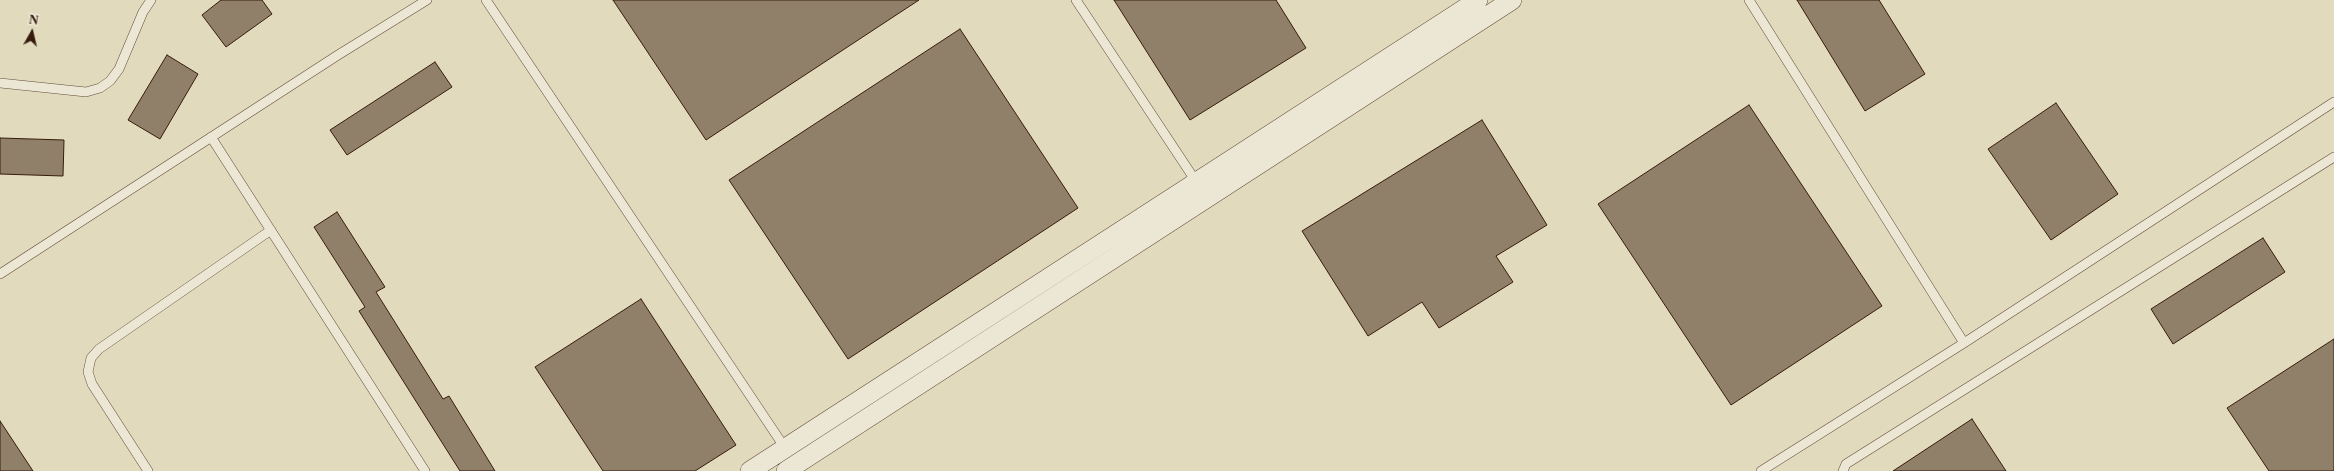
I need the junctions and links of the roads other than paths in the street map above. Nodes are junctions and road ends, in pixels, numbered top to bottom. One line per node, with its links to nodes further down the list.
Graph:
1 (151, 0): 8 (lane)
2 (427, 0): 10 (lane)
3 (486, 0): 16 (lane)
4 (1076, 0): 12 (lane)
5 (1478, 0): 12 (street)
6 (1512, 0): 20 (street)
7 (1750, 0): 15 (lane)
8 (0, 83)
9 (2334, 102): 15 (lane)
10 (211, 137): 13 (lane); 14 (lane)
11 (2334, 157): 22 (lane)
12 (1197, 183): 16 (street)
13 (271, 230): 17 (lane); 18 (lane)
14 (0, 274)
15 (1964, 343): 21 (lane)
16 (785, 448): 19 (street)
17 (148, 471)
18 (425, 471)
19 (750, 471)
20 (786, 471)
21 (1761, 471)
22 (1843, 471)

